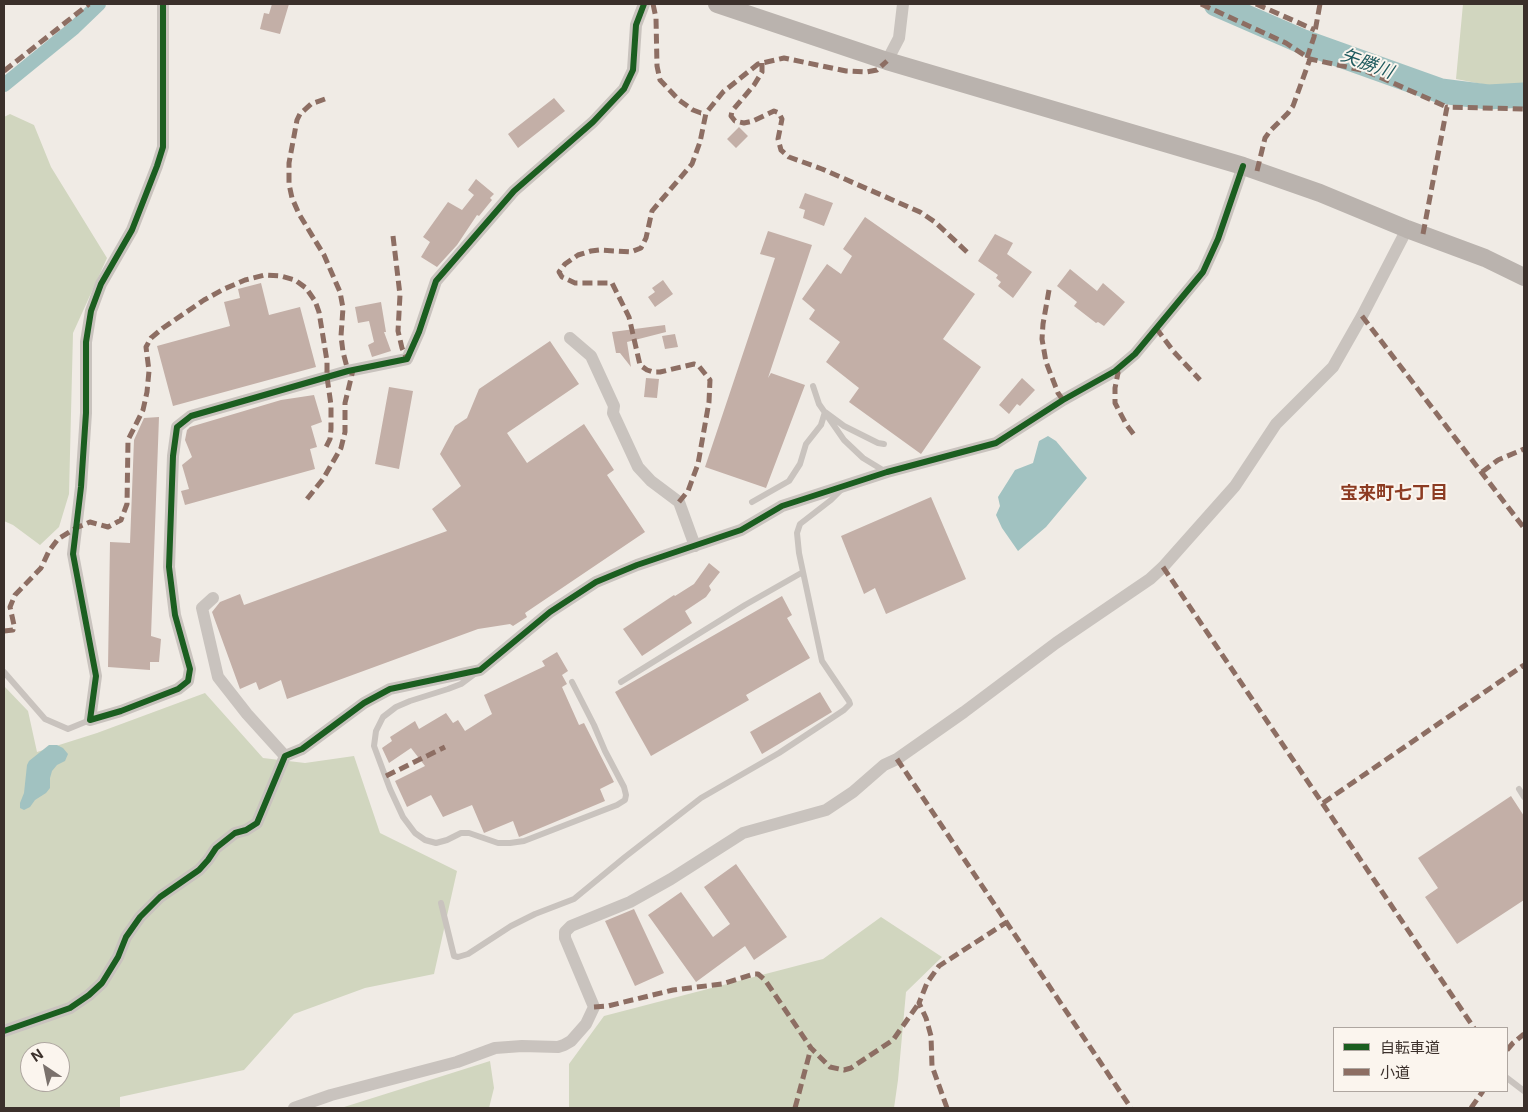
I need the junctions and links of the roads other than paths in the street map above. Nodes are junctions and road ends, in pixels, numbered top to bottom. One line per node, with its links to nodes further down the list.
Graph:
1 (163, 4): 23 (street)
2 (644, 4): 23 (street)
3 (717, 4): 5 (street)
4 (903, 4): 5 (street)
5 (887, 61): 6 (street)
6 (1244, 166): 7 (street); 13 (street)
7 (1407, 229): 8 (street); 31 (street)
8 (1524, 276)
9 (570, 338): 16 (street)
10 (813, 386): 11 (lane)
11 (825, 412): 12 (lane); 13 (lane); 15 (lane)
12 (884, 444)
13 (887, 472): 14 (street)
14 (846, 484): 16 (street); 17 (lane)
15 (752, 502)
16 (694, 546): 19 (street)
17 (803, 572): 22 (lane); 27 (lane)
18 (212, 598): 24 (street)
19 (480, 670): 21 (lane); 24 (street)
20 (4, 672): 23 (lane)
21 (572, 682)
22 (621, 682)
23 (90, 720)
24 (285, 756): 28 (street)
25 (1519, 789): 26 (lane)
26 (1524, 797)
27 (440, 903)
28 (4, 1031)
29 (1508, 1079): 30 (lane)
30 (1524, 1091)
31 (294, 1108)

